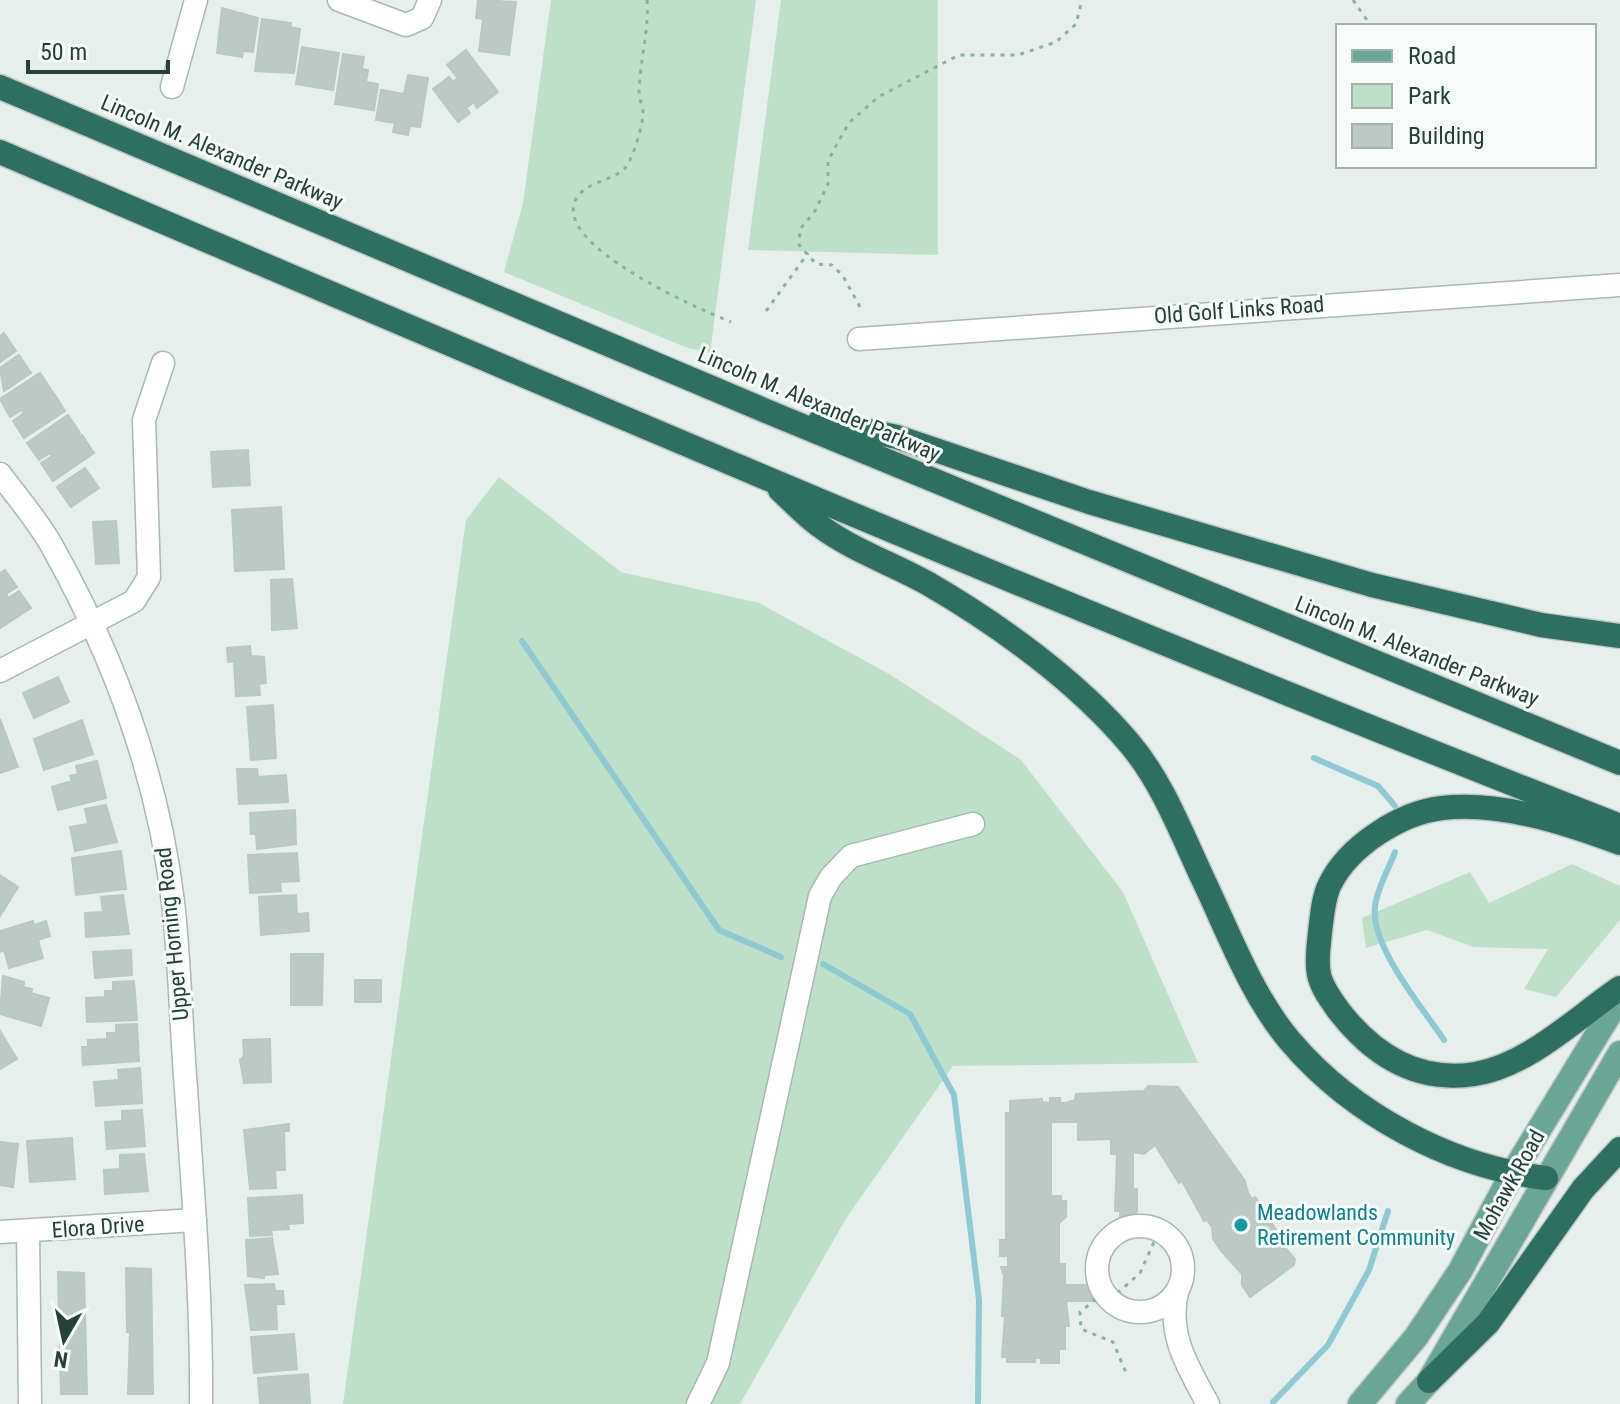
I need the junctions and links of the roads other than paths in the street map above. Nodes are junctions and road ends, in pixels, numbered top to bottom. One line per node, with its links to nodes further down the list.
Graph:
1 (196, 0): 5 (street)
2 (339, 0): 3 (street)
3 (430, 0)
4 (0, 87): 10 (highway, Lincoln M. Alexander Parkway)
5 (172, 87)
6 (0, 152): 12 (highway)
7 (1620, 285): 8 (street, Old Golf Links Road)
8 (859, 339)
9 (163, 363): 13 (street)
10 (766, 411): 14 (highway); 16 (highway, Lincoln M. Alexander Parkway)
11 (0, 474): 13 (street, Upper Horning Road)
12 (769, 480): 18 (highway); 24 (highway)
13 (92, 625): 15 (street); 26 (street, Upper Horning Road)
14 (1620, 636)
15 (0, 671)
16 (1620, 763)
17 (973, 824): 35 (street)
18 (1620, 826)
19 (1620, 843): 20 (highway)
20 (1620, 988)
21 (1620, 997): 24 (main road, Mohawk Road)
22 (1620, 1053): 25 (main road, Mohawk Road)
23 (1620, 1149): 32 (highway)
24 (1512, 1174): 25 (highway); 37 (main road, Mohawk Road)
25 (1546, 1178): 32 (main road, Mohawk Road)
26 (195, 1220): 27 (street, Elora Drive); 34 (street, Upper Horning Road)
27 (28, 1231): 28 (street, Elora Drive); 33 (street)
28 (0, 1232)
29 (1177, 1292): 30 (street); 30 (street); 31 (street)
30 (1138, 1313): 31 (street)
31 (1176, 1337): 36 (street)
32 (1429, 1381): 38 (main road, Mohawk Road)
33 (30, 1404)
34 (201, 1404)
35 (698, 1404)
36 (1208, 1404)
37 (1360, 1404)
38 (1408, 1404)

